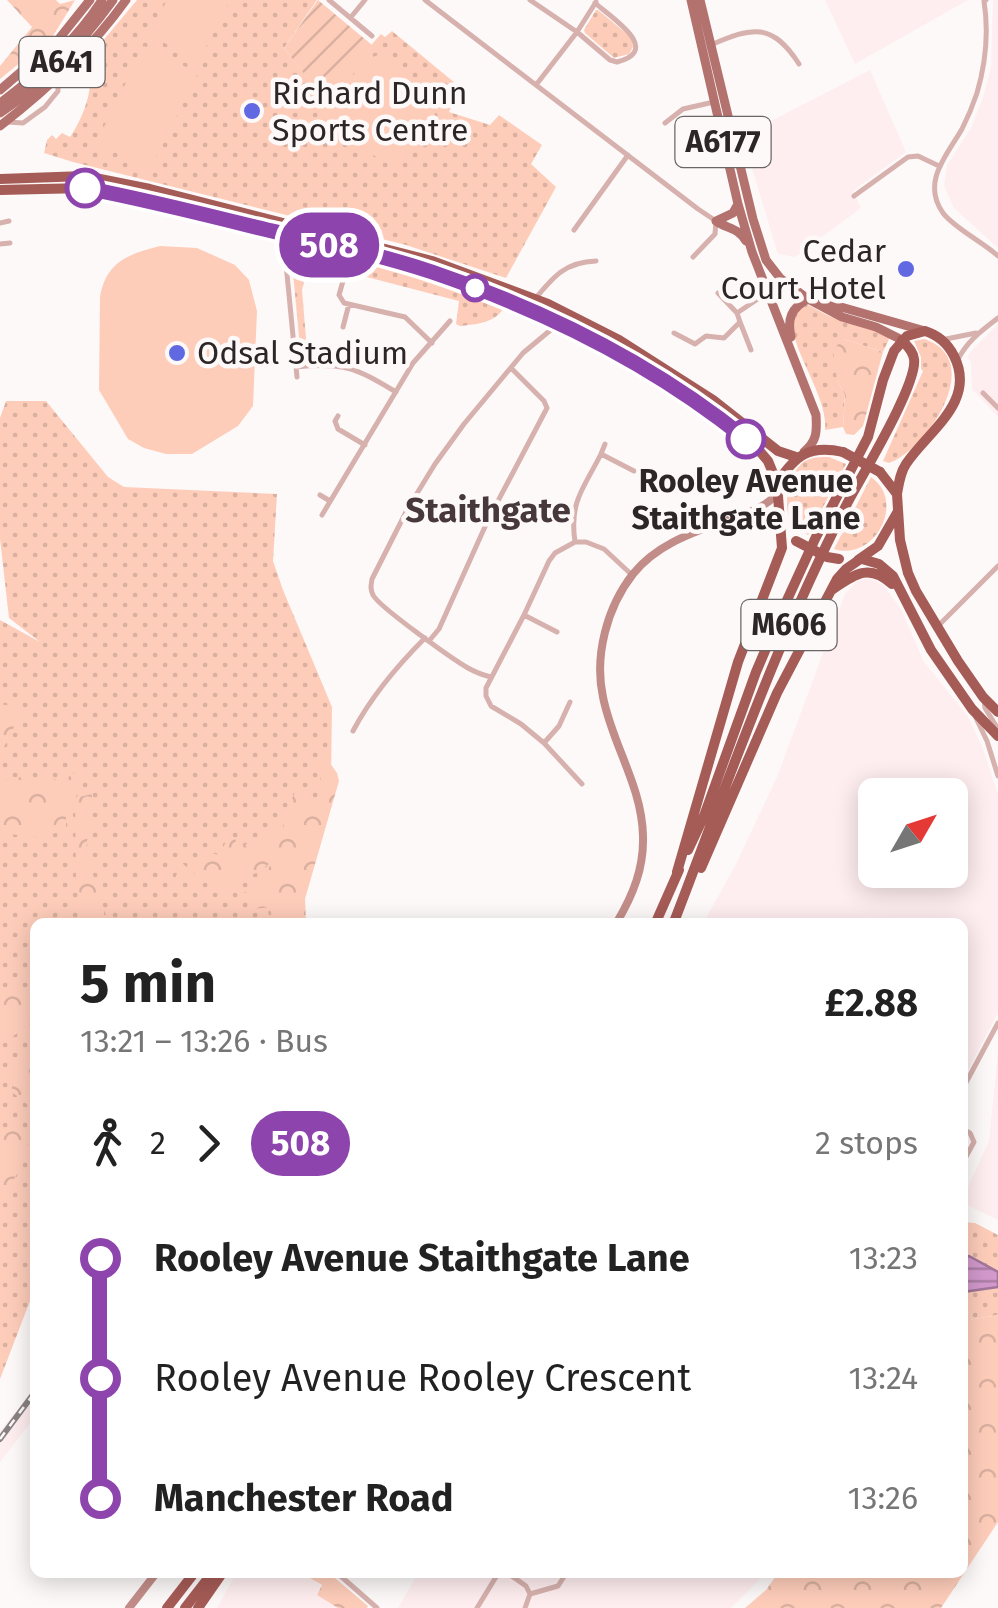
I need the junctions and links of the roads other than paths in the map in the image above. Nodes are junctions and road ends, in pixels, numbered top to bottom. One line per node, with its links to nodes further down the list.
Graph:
1 (90, 0): 19 (main road)
2 (102, 0): 21 (main road, A641)
3 (114, 0): 22 (main road, A641)
4 (126, 0): 22 (main road)
5 (329, 0): 13 (street)
6 (365, 0): 13 (street)
7 (424, 0): 18 (street)
8 (530, 0): 14 (street)
9 (691, 0): 20 (main road, A6177)
10 (700, 0): 16 (main road, A6177)
11 (986, 0): 25 (street)
12 (596, 2): 14 (street); 14 (street)
13 (350, 18): 15 (street)
14 (577, 32): 18 (street)
15 (372, 36)
16 (711, 45): 17 (street); 37 (main road, A6177)
17 (799, 64)
18 (536, 85): 24 (street)
19 (0, 90)
20 (714, 102): 23 (street); 29 (main road, A6177)
21 (0, 103)
22 (2, 120)
23 (665, 123)
24 (628, 155): 30 (street); 33 (street)
25 (938, 166): 28 (street); 38 (street)
26 (0, 179): 45 (highway)
27 (0, 190): 34 (highway)
28 (854, 196)
29 (738, 204): 30 (main road); 37 (main road, A6177)
30 (716, 221): 37 (main road); 39 (street)
31 (8, 222): 32 (street)
32 (0, 223)
33 (574, 230)
34 (295, 236): 51 (highway); 63 (street)
35 (10, 243): 36 (street)
36 (0, 244)
37 (757, 251): 42 (main road, A6177); 44 (main road, A6177)
38 (998, 256)
39 (693, 258)
40 (596, 260): 45 (street)
41 (345, 274): 46 (street)
42 (766, 287): 48 (street); 61 (main road, A6177)
43 (718, 293): 48 (street)
44 (808, 298): 47 (main road, A6177); 61 (main road)
45 (535, 299): 73 (highway)
46 (349, 304): 53 (street); 59 (street)
47 (820, 305): 54 (main road, A6177); 58 (main road, A6177)
48 (737, 313): 52 (street)
49 (998, 318): 56 (street)
50 (450, 321): 59 (street)
51 (559, 322): 64 (street); 75 (highway)
52 (740, 322): 55 (street); 60 (street)
53 (343, 327)
54 (925, 331): 57 (highway, A6177); 58 (highway)
55 (674, 333)
56 (976, 333): 57 (street); 62 (street)
57 (941, 339): 62 (highway, A6177)
58 (902, 340): 103 (highway, M606); 106 (highway, M606)
59 (432, 342): 66 (street)
60 (751, 350)
61 (794, 356): 73 (main road, A6177)
62 (957, 361): 76 (highway)
63 (296, 366): 65 (street); 66 (street)
64 (511, 368): 92 (street); 92 (street)
65 (296, 376)
66 (396, 392): 71 (street)
67 (983, 393): 68 (street)
68 (998, 408)
69 (338, 416): 71 (street)
70 (605, 444): 72 (street)
71 (365, 445): 78 (street)
72 (600, 454): 74 (street); 83 (street)
73 (799, 455): 75 (highway, A6177); 76 (highway, bridge)
74 (634, 471)
75 (777, 488): 79 (street); 82 (highway)
76 (897, 494): 80 (highway)
77 (320, 495): 78 (street)
78 (330, 502): 81 (street)
79 (756, 511): 82 (street); 86 (street)
80 (897, 512): 84 (highway); 90 (highway)
81 (322, 515)
82 (781, 522): 84 (highway, bridge); 103 (highway, M606)
83 (574, 542): 86 (street); 89 (street)
84 (860, 559): 87 (highway, M606); 88 (highway)
85 (998, 566): 90 (street)
86 (632, 575): 104 (street)
87 (832, 590): 88 (highway, M606); 107 (highway, M606)
88 (910, 608): 96 (highway)
89 (524, 615): 91 (street); 93 (street)
90 (937, 627): 94 (highway)
91 (557, 632)
92 (427, 639): 93 (street); 98 (street)
93 (490, 677): 100 (street)
94 (984, 697): 97 (highway); 99 (street)
95 (570, 702): 100 (street)
96 (972, 709): 99 (highway); 101 (street)
97 (998, 712)
98 (353, 731)
99 (998, 732)
100 (544, 743): 102 (street)
101 (998, 776)
102 (582, 784)
103 (677, 872): 105 (highway, M606)
104 (620, 918)
105 (658, 918)
106 (676, 918)
107 (676, 918)
108 (998, 1023): 109 (street)
109 (968, 1079)
110 (152, 1578): 120 (street)
111 (191, 1578): 121 (highway)
112 (208, 1578): 122 (highway)
113 (219, 1578): 123 (highway)
114 (343, 1578): 124 (street)
115 (495, 1578): 119 (street)
116 (515, 1578): 118 (street)
117 (563, 1578): 118 (street)
118 (530, 1594): 126 (street)
119 (479, 1605): 125 (street)
120 (129, 1608)
121 (167, 1608)
122 (185, 1608)
123 (198, 1608)
124 (377, 1608)
125 (491, 1608)
126 (525, 1608)

